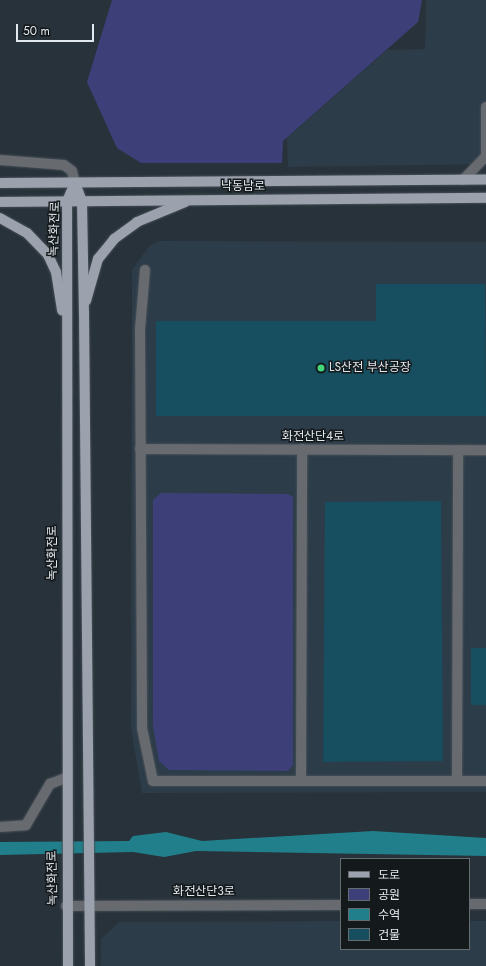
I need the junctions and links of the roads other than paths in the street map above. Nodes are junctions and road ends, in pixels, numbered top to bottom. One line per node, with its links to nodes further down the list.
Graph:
1 (486, 107): 2 (street)
2 (486, 156): 4 (street)
3 (0, 160): 6 (street)
4 (463, 180): 5 (main road, 낙동남로); 6 (main road, 낙동남로)
5 (486, 180)
6 (75, 183): 7 (main road, 낙동남로); 10 (main road, 녹산화전로); 11 (main road, 녹산화전로)
7 (0, 184)
8 (486, 198): 9 (main road, 낙동남로)
9 (190, 200): 11 (main road, 낙동남로); 15 (main road)
10 (67, 201): 11 (main road, 낙동남로); 12 (main road, 낙동남로); 16 (main road, 녹산화전로)
11 (82, 201): 15 (main road, 녹산화전로)
12 (0, 202)
13 (0, 218): 16 (main road)
14 (145, 270): 17 (street)
15 (84, 312): 30 (main road, 녹산화전로)
16 (67, 343): 21 (main road, 녹산화전로)
17 (140, 449): 18 (street, 화전산단4로); 22 (street)
18 (302, 450): 19 (street, 화전산단4로); 22 (street)
19 (458, 450): 20 (street, 화전산단4로); 23 (street)
20 (486, 450)
21 (66, 778): 25 (street); 29 (main road, 녹산화전로)
22 (301, 781): 23 (street)
23 (457, 781): 24 (street)
24 (486, 781)
25 (0, 827)
26 (470, 904): 27 (street)
27 (486, 904)
28 (340, 905): 30 (street, 화전산단3로)
29 (66, 906): 30 (street, 화전산단3로); 31 (main road, 녹산화전로)
30 (90, 906): 32 (main road, 녹산화전로)
31 (68, 966)
32 (90, 966)

